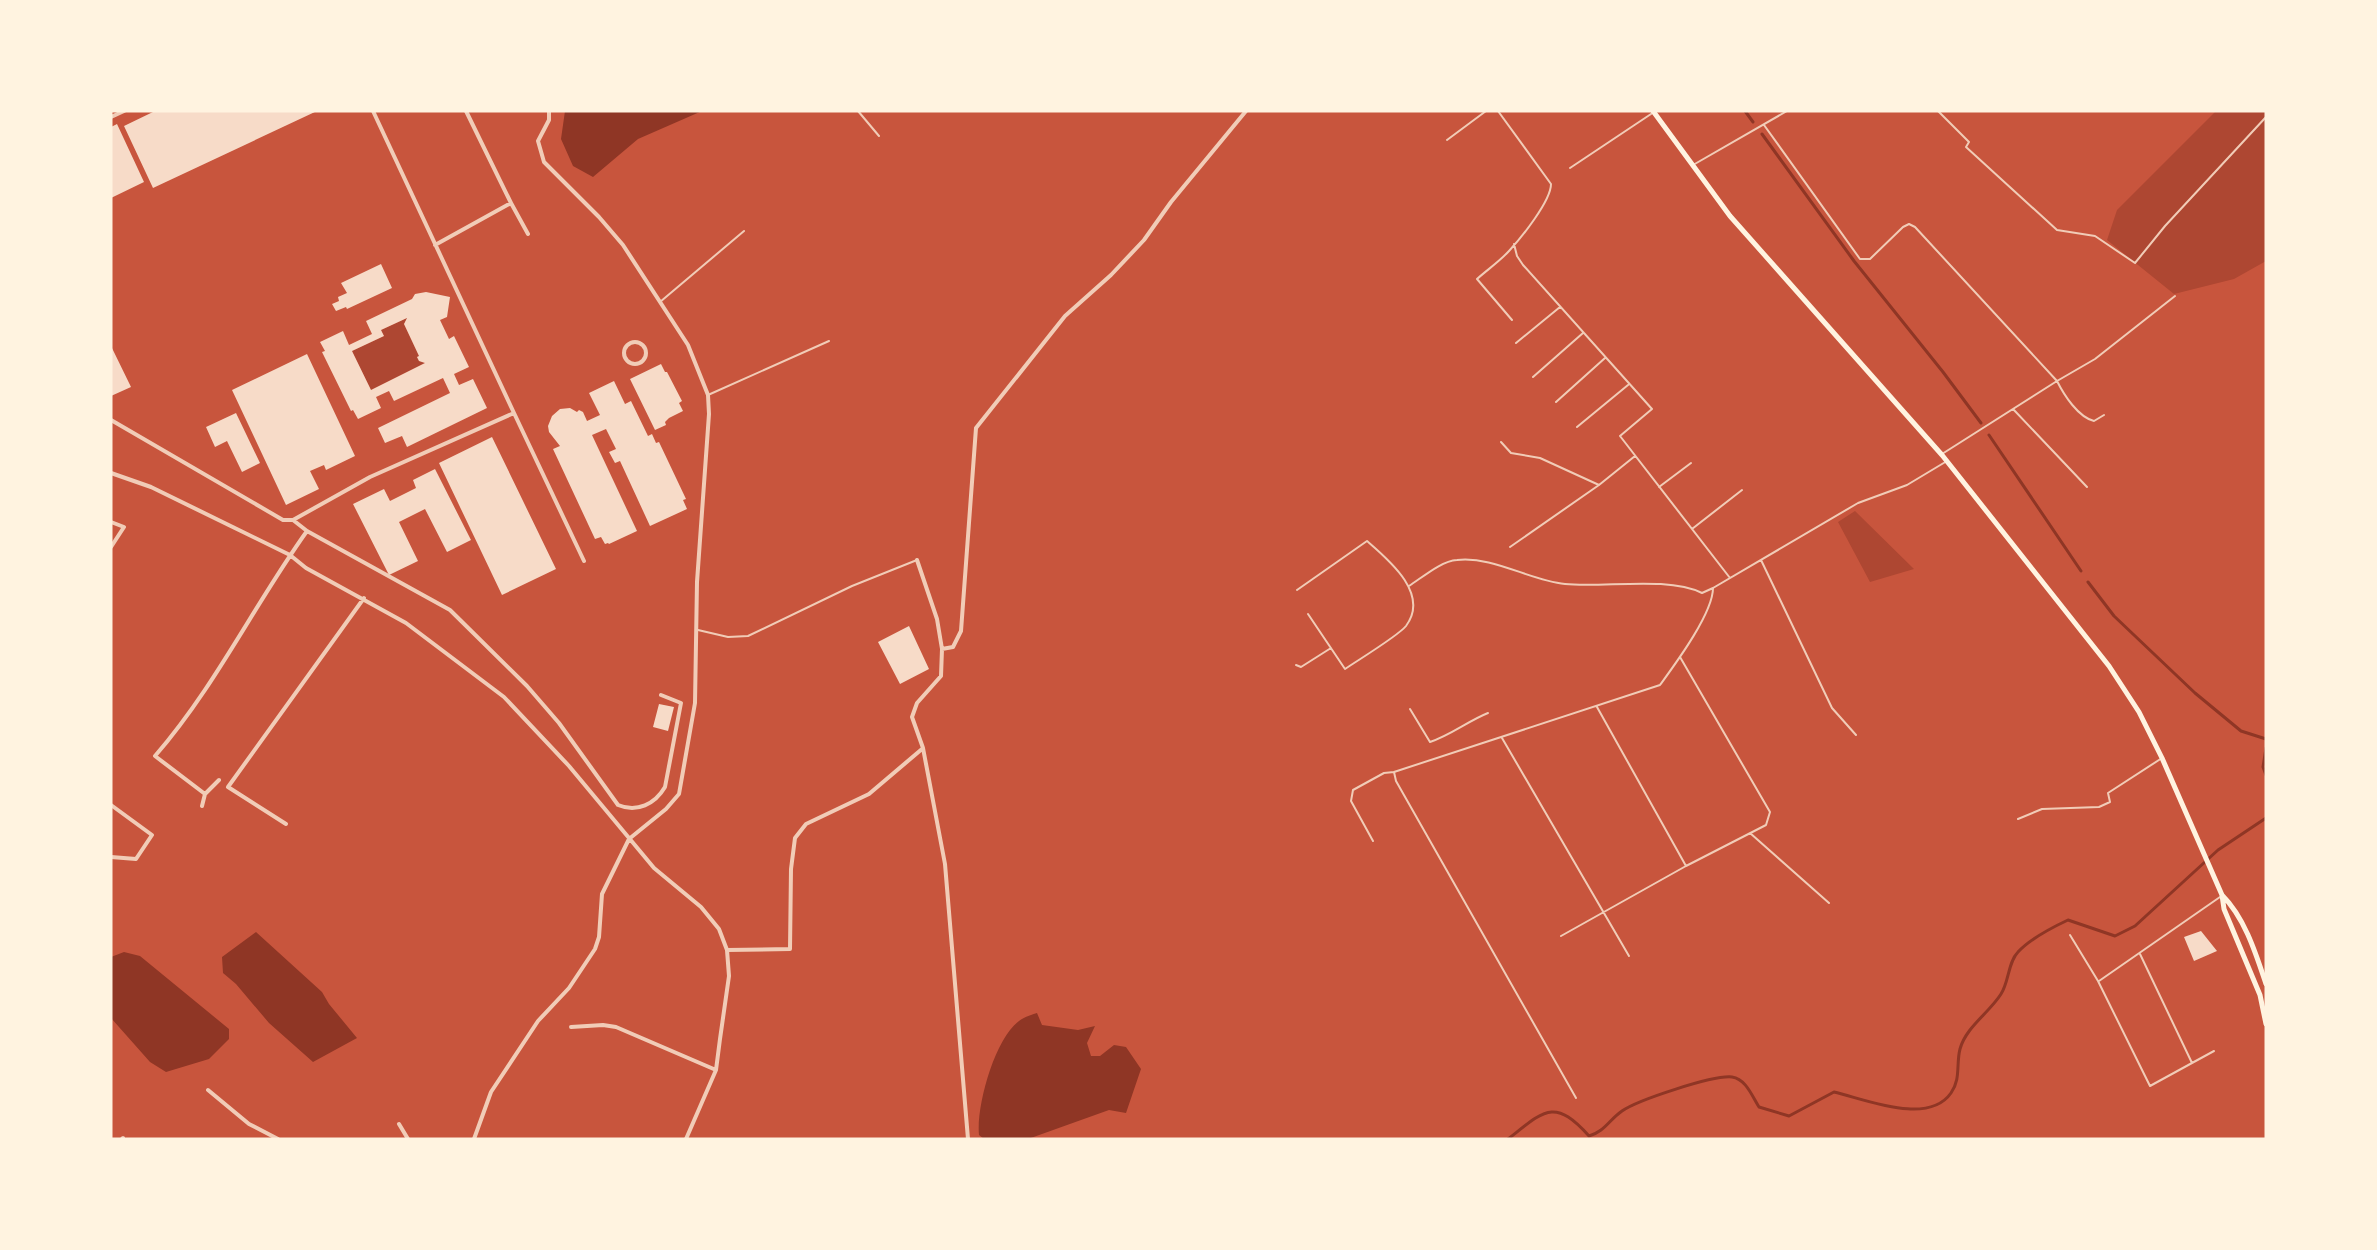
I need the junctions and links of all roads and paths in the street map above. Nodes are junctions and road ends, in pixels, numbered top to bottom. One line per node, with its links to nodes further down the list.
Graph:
1 (124, 111): 12 (street)
2 (373, 111): 23 (street)
3 (466, 111): 19 (street)
4 (549, 111): 25 (street)
5 (858, 111): 15 (lane)
6 (1246, 111): 71 (street)
7 (1486, 111): 16 (lane)
8 (1498, 111): 22 (lane)
9 (1654, 111): 17 (main road); 18 (lane)
10 (1787, 111): 14 (lane)
11 (1938, 111): 13 (lane)
12 (111, 117)
13 (2266, 117)
14 (1764, 125): 17 (lane); 34 (lane)
15 (879, 136)
16 (1447, 140)
17 (1693, 165): 44 (main road)
18 (1570, 168)
19 (511, 203): 21 (street); 23 (street)
20 (744, 231): 25 (lane)
21 (528, 234)
22 (1514, 244): 26 (lane); 27 (lane)
23 (435, 245): 39 (street)
24 (2175, 296): 34 (lane)
25 (660, 302): 36 (street)
26 (1560, 306): 28 (lane); 31 (lane)
27 (1512, 320)
28 (1584, 333): 32 (lane); 33 (lane)
29 (829, 341): 36 (lane)
30 (639, 342): 30 (street)
31 (1516, 343)
32 (1605, 358): 35 (lane); 37 (lane)
33 (1533, 377)
34 (2057, 381): 38 (lane); 40 (lane)
35 (1629, 384): 42 (lane); 45 (lane)
36 (708, 394): 69 (street)
37 (1556, 402)
38 (2013, 409): 44 (lane); 51 (lane)
39 (514, 413): 53 (street); 62 (street)
40 (2104, 415)
41 (111, 420): 53 (street)
42 (1577, 428)
43 (1501, 442): 49 (lane)
44 (1942, 454): 46 (main road)
45 (1635, 456): 49 (lane); 50 (lane)
46 (1947, 461): 61 (lane); 81 (main road)
47 (1690, 463): 50 (lane)
48 (111, 473): 59 (street)
49 (1599, 485): 58 (lane)
50 (1659, 487): 55 (lane)
51 (2087, 487)
52 (1742, 490): 55 (lane)
53 (293, 520): 56 (street)
54 (111, 522): 57 (street)
55 (1692, 529): 63 (lane)
56 (307, 531): 59 (street); 74 (street)
57 (111, 547)
58 (1510, 547)
59 (290, 555): 67 (street); 84 (street)
60 (917, 560): 69 (lane); 71 (street)
61 (1761, 560): 63 (lane); 78 (lane)
62 (584, 561)
63 (1730, 578): 65 (lane)
64 (1409, 586): 65 (lane); 66 (lane); 70 (lane)
65 (1713, 588): 72 (lane)
66 (1298, 590)
67 (364, 598): 88 (street); 90 (street)
68 (1308, 614): 70 (lane)
69 (695, 630): 90 (street)
70 (1331, 648): 73 (lane)
71 (942, 649): 80 (street)
72 (1680, 657): 75 (lane); 89 (lane)
73 (1296, 665)
74 (661, 695)
75 (1597, 707): 79 (lane); 93 (lane)
76 (1410, 709): 77 (lane)
77 (1488, 713)
78 (1856, 735)
79 (1502, 738): 82 (lane); 96 (lane)
80 (923, 748): 99 (street); 118 (street)
81 (2162, 758): 87 (lane); 94 (main road)
82 (1394, 772): 91 (lane); 112 (lane)
83 (219, 780): 84 (street)
84 (205, 794): 86 (street)
85 (111, 805): 92 (street)
86 (202, 806)
87 (2018, 819)
88 (286, 824)
89 (1750, 833): 93 (lane); 95 (lane)
90 (629, 839): 99 (street); 116 (street)
91 (1373, 842)
92 (111, 857)
93 (1686, 866): 96 (lane)
94 (2222, 895): 100 (lane); 103 (main road); 105 (main road)
95 (1830, 903)
96 (1603, 912): 98 (lane); 101 (lane)
97 (2070, 935): 102 (lane)
98 (1561, 936)
99 (727, 950): 110 (street)
100 (2140, 954): 102 (lane); 109 (lane)
101 (1629, 956)
102 (2098, 981): 109 (lane)
103 (2266, 984)
104 (2266, 990): 105 (lane)
105 (2260, 994): 106 (main road)
106 (2266, 1024)
107 (571, 1027): 110 (street)
108 (2214, 1051): 109 (lane)
109 (2192, 1063)
110 (716, 1070): 117 (street)
111 (208, 1090): 114 (street)
112 (1576, 1098)
113 (399, 1124): 115 (street)
114 (278, 1139)
115 (408, 1139)
116 (474, 1139)
117 (686, 1139)
118 (968, 1139)

